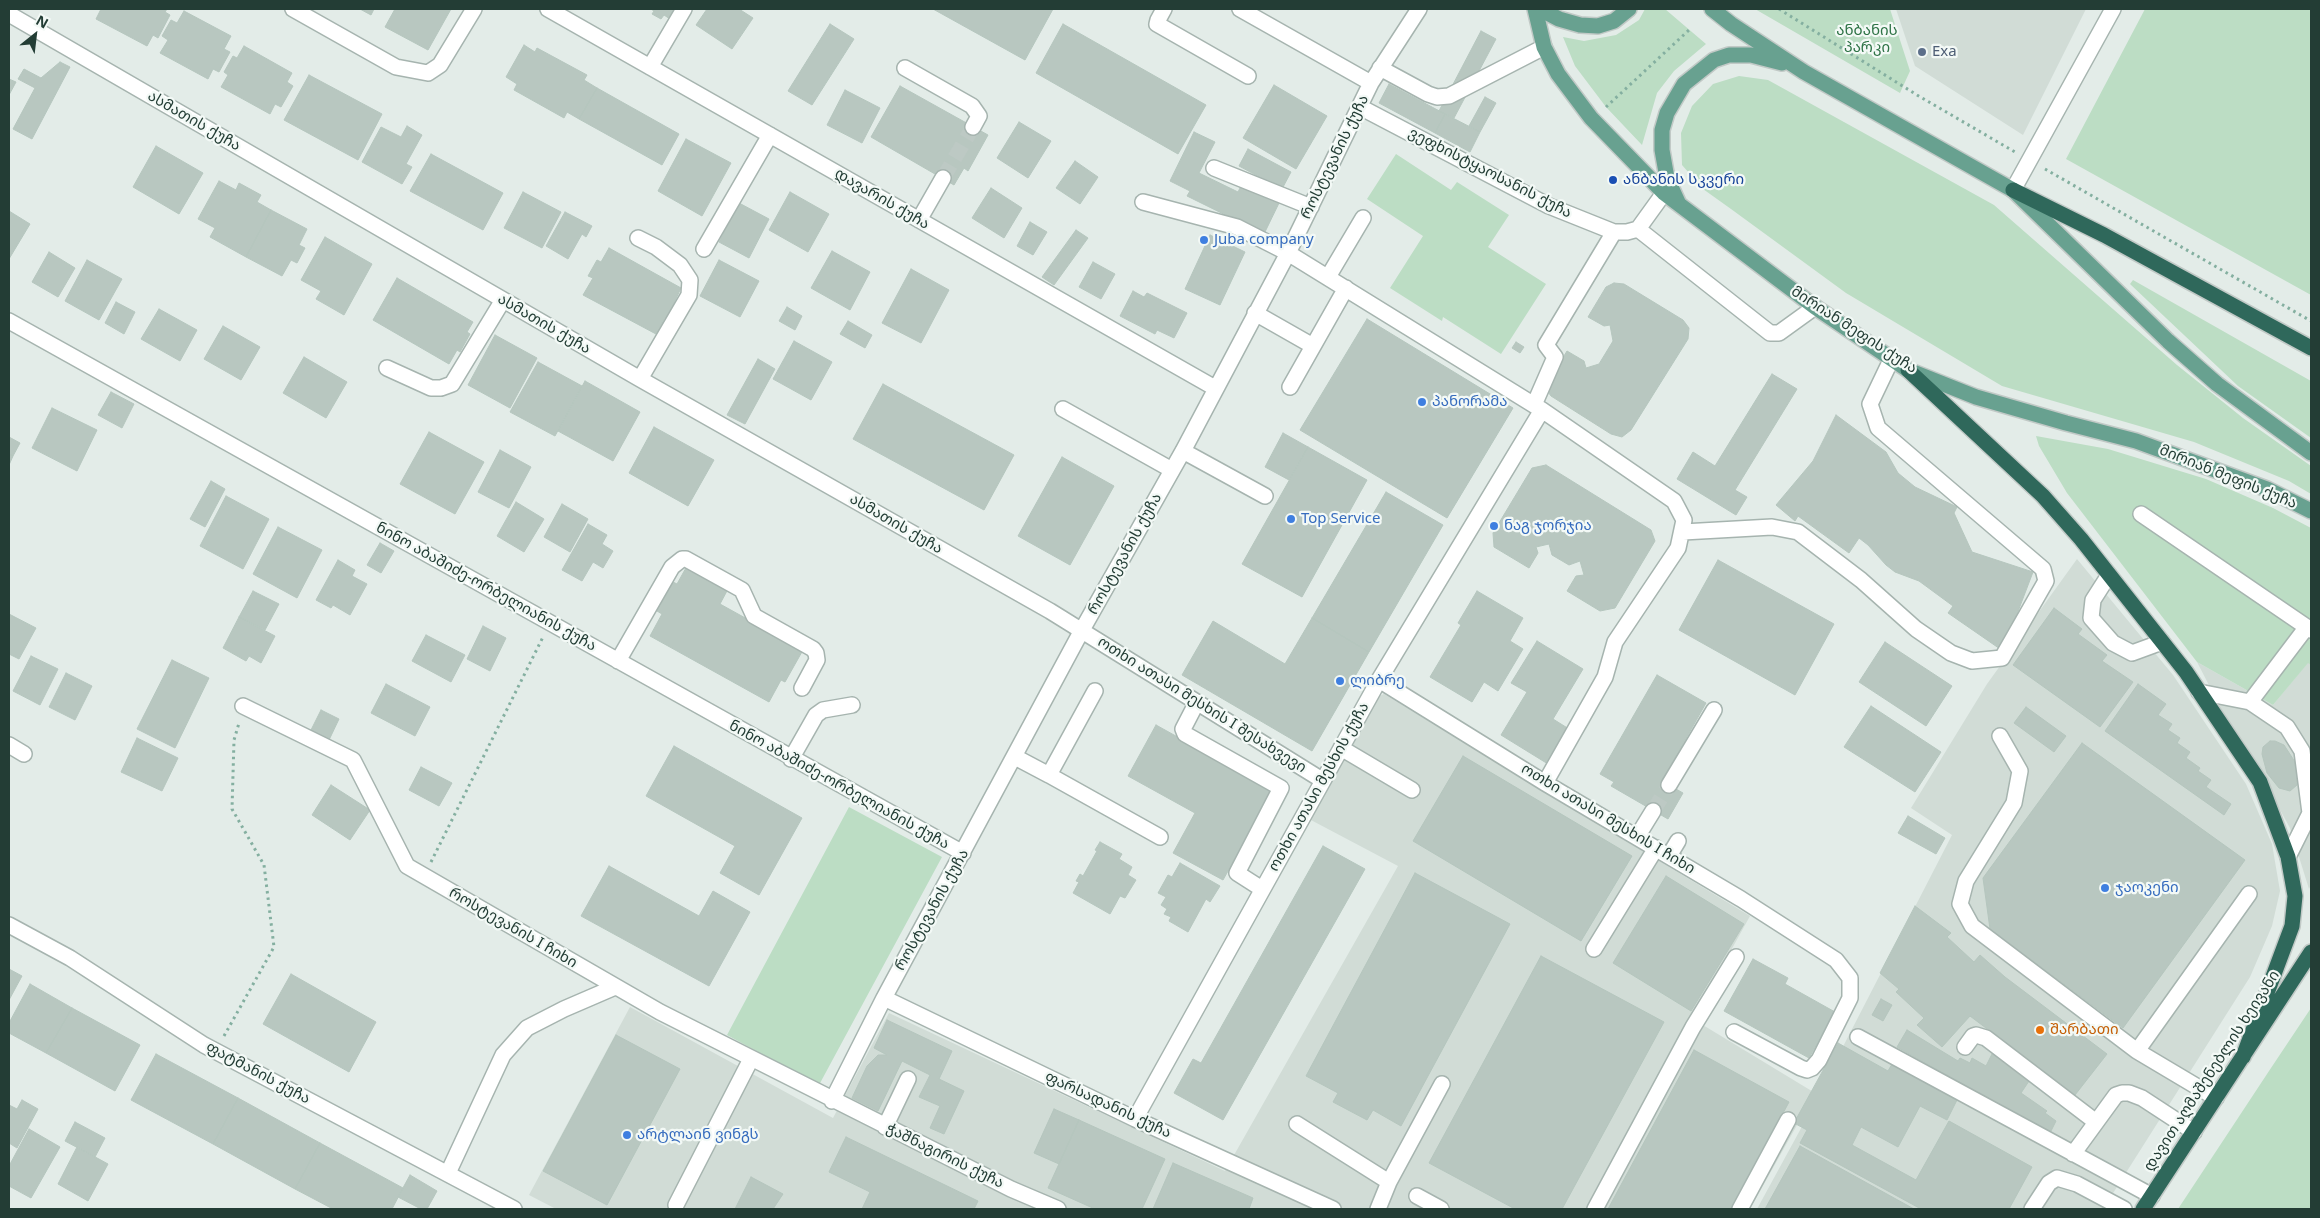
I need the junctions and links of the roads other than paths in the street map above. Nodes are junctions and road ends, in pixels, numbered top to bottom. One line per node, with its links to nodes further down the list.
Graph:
1 (293, 9): 2 (street)
2 (474, 9)
3 (548, 9): 15 (street, დავარის ქუჩა)
4 (684, 9): 15 (street)
5 (1164, 9): 19 (street)
6 (1240, 9): 20 (street)
7 (1419, 9): 17 (street, როსტევანის ქუჩა)
8 (1535, 9): 14 (main road, მირიან მეფის ქუჩა)
9 (1540, 9): 10 (main road)
10 (1629, 9)
11 (1712, 9): 18 (main road)
12 (2113, 9): 26 (street)
13 (9, 14): 40 (street, ასმათის ქუჩა)
14 (1544, 47): 17 (street); 27 (main road, მირიან მეფის ქუჩა)
15 (650, 67): 23 (street, დავარის ქუჩა)
16 (905, 68): 22 (street)
17 (1380, 68): 20 (street, როსტევანის ქუჩა)
18 (1804, 72): 26 (main road); 30 (main road)
19 (1248, 76)
20 (1371, 83): 21 (street, როსტევანის ქუჩა)
21 (1360, 107): 29 (street, როსტევანის ქუჩა); 34 (street, ვეფხისტყაოსანის ქუჩა)
22 (973, 127)
23 (770, 135): 32 (street, დავარის ქუჩა); 36 (street)
24 (1214, 168): 29 (street)
25 (943, 178): 32 (street)
26 (2012, 190): 45 (highway); 55 (main road)
27 (1664, 193): 30 (main road, მირიან მეფის ქუჩა); 33 (street)
28 (1143, 202): 37 (street)
29 (1311, 207): 37 (street, როსტევანის ქუჩა)
30 (1681, 208): 41 (main road, მირიან მეფის ქუჩა)
31 (1363, 218): 38 (street)
32 (919, 220): 51 (street, დავარის ქუჩა)
33 (1638, 229): 34 (street, ვეფხისტყაოსანის ქუჩა); 41 (street)
34 (1614, 232): 52 (street, ოთხი ათასი მესხის ქუჩა)
35 (638, 238): 49 (street)
36 (704, 249)
37 (1288, 253): 38 (street); 42 (street, როსტევანის ქუჩა)
38 (1328, 277): 39 (street)
39 (1346, 288): 44 (street); 52 (street)
40 (503, 300): 47 (street); 49 (street, ასმათის ქუჩა)
41 (1815, 307): 46 (main road, მირიან მეფის ქუჩა)
42 (1256, 313): 44 (street); 51 (street, როსტევანის ქუჩა)
43 (9, 321): 65 (street, ნინო აბაშიძე-ორბელიანის ქუჩა)
44 (1313, 346): 50 (street)
45 (2311, 348)
46 (1892, 358): 48 (main road, მირიან მეფის ქუჩა); 60 (street)
47 (387, 368)
48 (1908, 370): 58 (main road, მირიან მეფის ქუჩა); 61 (highway)
49 (640, 379): 63 (street, ასმათის ქუჩა)
50 (1290, 387)
51 (1215, 388): 54 (street, როსტევანის ქუჩა)
52 (1538, 408): 60 (street); 66 (street, ოთხი ათასი მესხის ქუჩა)
53 (1063, 409): 56 (street)
54 (1183, 450): 56 (street, როსტევანის ქუჩა); 57 (street)
55 (2311, 453)
56 (1172, 470): 63 (street, როსტევანის ქუჩა)
57 (1265, 496)
58 (2311, 511)
59 (2140, 514): 62 (street)
60 (1683, 532): 83 (street)
61 (2109, 575): 64 (highway); 64 (street)
62 (2308, 629): 71 (street)
63 (1082, 630): 70 (street, ოთხი ათასი მესხის I შესახვევი); 79 (street, როსტევანის ქუჩა)
64 (2162, 642): 69 (highway)
65 (618, 661): 67 (street); 80 (street, ნინო აბაშიძე-ორბელიანის ქუჩა)
66 (1379, 680): 77 (street, ოთხი ათასი მესხის ქუჩა); 83 (street, ოთხი ათასი მესხის I ჩიხი)
67 (802, 688)
68 (1095, 691): 81 (street)
69 (2199, 692): 71 (street); 94 (highway)
70 (1198, 702): 82 (street, ოთხი ათასი მესხის I შესახვევი); 95 (street)
71 (2250, 702): 87 (street)
72 (852, 705): 80 (street)
73 (243, 706): 101 (street, როსტევანის I ჩიხი)
74 (1714, 710): 84 (street)
75 (2000, 736): 106 (street)
76 (9, 746): 78 (street)
77 (1341, 748): 82 (street, ოთხი ათასი მესხის ქუჩა); 85 (street)
78 (24, 754)
79 (1015, 757): 81 (street); 92 (street, როსტევანის ქუჩა)
80 (791, 759): 92 (street, ნინო აბაშიძე-ორბელიანის ქუჩა)
81 (1049, 776): 88 (street)
82 (1322, 780): 95 (street, ოთხი ათასი მესხის ქუჩა)
83 (1545, 783): 89 (street, ოთხი ათასი მესხის I ჩიხი)
84 (1669, 785)
85 (1412, 790)
86 (1654, 811): 89 (street)
87 (2311, 813): 94 (street)
88 (1160, 836)
89 (1637, 837): 91 (street, ოთხი ათასი მესხის I ჩიხი)
90 (1678, 841): 93 (street)
91 (1656, 848): 93 (street, ოთხი ათასი მესხის I ჩიხი); 98 (street)
92 (963, 853): 102 (street, როსტევანის ქუჩა)
93 (1669, 856): 103 (street, ოთხი ათასი მესხის I ჩიხი)
94 (2288, 857): 107 (highway)
95 (1262, 890): 113 (street, ოთხი ათასი მესხის ქუჩა)
96 (2249, 894): 106 (street)
97 (9, 924): 120 (street, ფატმანის ქუჩა)
98 (1594, 949)
99 (2311, 952): 107 (highway, დავით აღმაშენებლის ხეივანი)
100 (1736, 957): 130 (street)
101 (615, 987): 108 (street, როსტევანის I ჩიხი); 120 (street)
102 (884, 998): 112 (street, როსტევანის ქუჩა); 113 (street, ფარსადანის ქუჩა)
103 (1734, 1032)
104 (1858, 1037): 119 (street)
105 (1965, 1047): 115 (street)
106 (2137, 1051): 111 (street)
107 (2243, 1057): 111 (highway, დავით აღმაშენებლის ხეივანი)
108 (751, 1058): 112 (street, როსტევანის I ჩიხი); 124 (street)
109 (908, 1079): 117 (street)
110 (1442, 1084): 121 (street)
111 (2216, 1098): 118 (highway, დავით აღმაშენებლის ხეივანი)
112 (832, 1101): 117 (street, ჭაშნაგირის ქუჩა)
113 (1136, 1119): 127 (street, ფარსადანის ქუჩა)
114 (1788, 1120): 131 (street)
115 (2096, 1122): 118 (street); 119 (street)
116 (1297, 1124): 121 (street)
117 (886, 1127): 126 (street, ჭაშნაგირის ქუჩა)
118 (2194, 1132): 123 (highway, დავით აღმაშენებლის ხეივანი)
119 (2073, 1154): 123 (street)
120 (448, 1173): 125 (street, ფატმანის ქუჩა)
121 (1388, 1182): 128 (street)
122 (1417, 1196): 129 (street)
123 (2152, 1196): 134 (highway, დავით აღმაშენებლის ხეივანი)
124 (676, 1205)
125 (514, 1209)
126 (1058, 1209)
127 (1334, 1209)
128 (1378, 1209)
129 (1441, 1209)
130 (1595, 1209)
131 (1740, 1209)
132 (2032, 1209): 133 (street)
133 (2124, 1209)
134 (2143, 1209)

